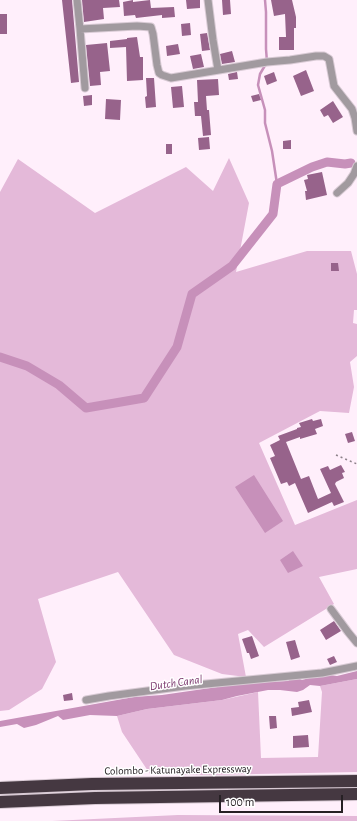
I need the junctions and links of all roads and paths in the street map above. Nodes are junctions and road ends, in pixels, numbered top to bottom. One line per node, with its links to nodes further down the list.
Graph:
1 (77, 0): 3 (street)
2 (208, 0): 4 (street)
3 (80, 29): 4 (street); 5 (street)
4 (218, 70): 6 (street)
5 (85, 88)
6 (357, 131)
7 (357, 166): 8 (street)
8 (337, 193)
9 (336, 454): 10 (path)
10 (357, 464)
11 (331, 609): 12 (street)
12 (357, 643)
13 (357, 666): 14 (street)
14 (86, 700)
15 (357, 781): 16 (highway, Colombo - Katunayake Expressway)
16 (0, 788)
17 (357, 794): 18 (highway)
18 (0, 802)

